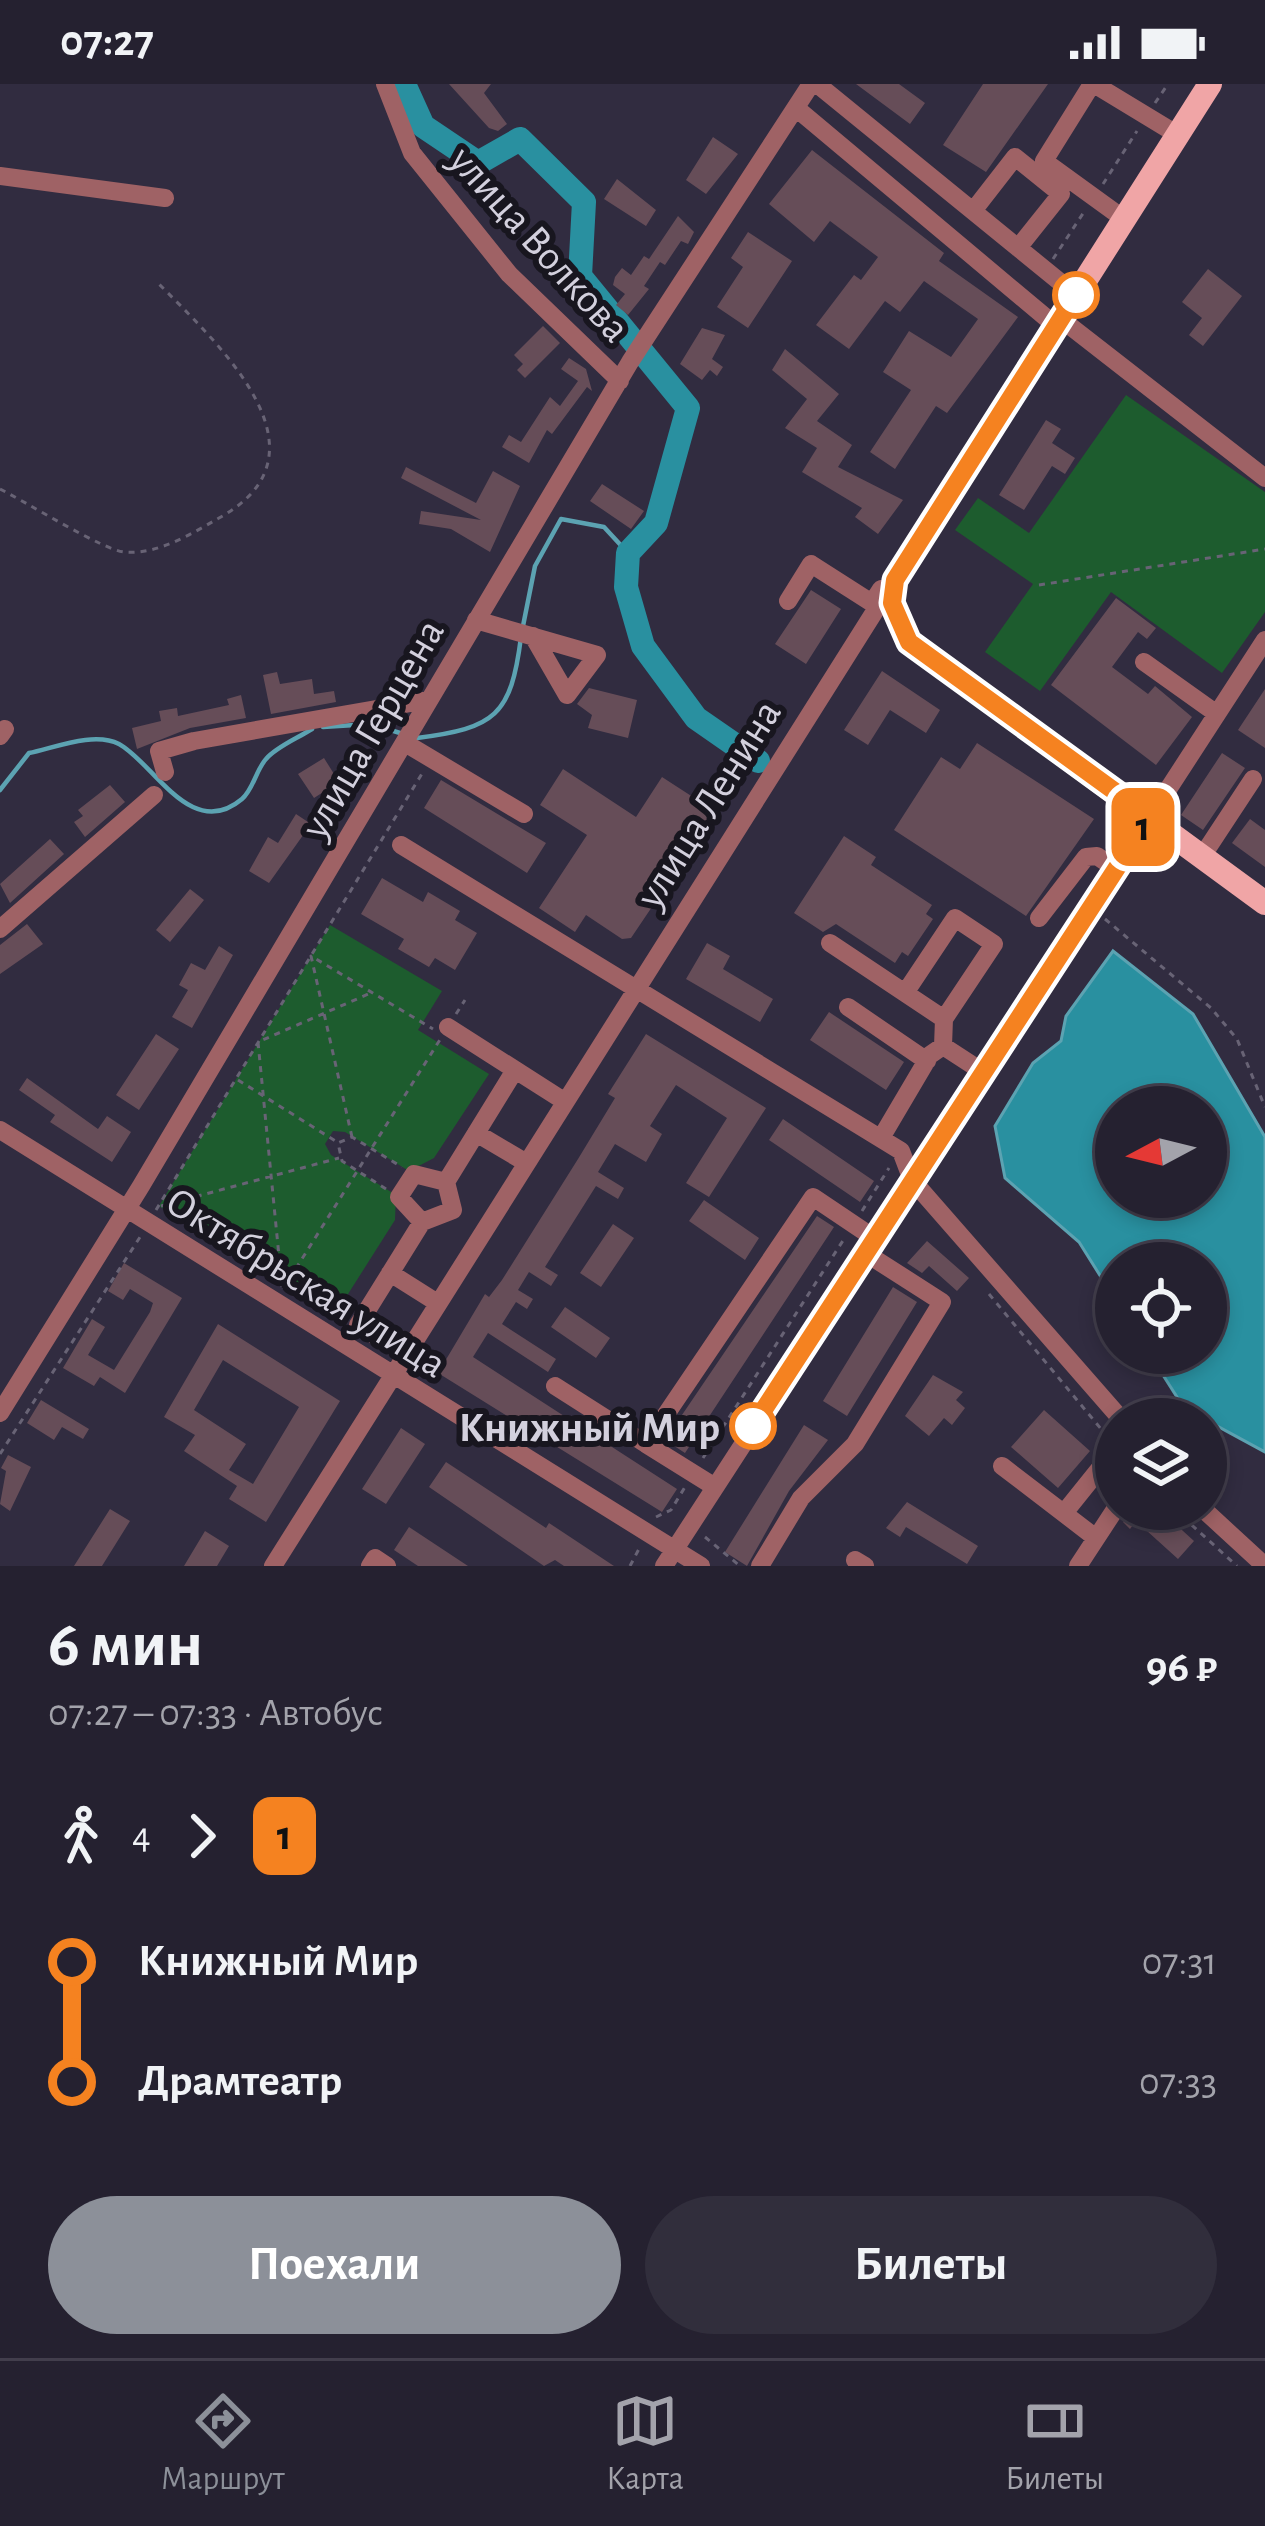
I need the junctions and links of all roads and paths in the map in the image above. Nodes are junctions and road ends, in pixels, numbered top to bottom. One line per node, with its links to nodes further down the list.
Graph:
1 (385, 84): 19 (street, улица Волкова)
2 (814, 84): 6 (street, улица Герцена); 12 (street)
3 (1093, 84): 7 (street); 11 (street)
4 (1168, 84): 7 (path)
5 (1210, 84): 8 (main road, улица Ленина)
6 (796, 108): 18 (street); 19 (street, улица Герцена)
7 (1146, 116): 8 (street); 11 (path)
8 (1178, 135): 13 (main road, улица Ленина)
9 (0, 176): 10 (street)
10 (166, 197)
11 (1094, 197): 13 (street); 15 (path)
12 (974, 211): 14 (street); 14 (street)
13 (1124, 219): 17 (main road, улица Ленина)
14 (1018, 248): 15 (street)
15 (1045, 270): 17 (street)
16 (157, 282): 21 (path)
17 (1076, 295): 18 (main road, улица Ленина)
18 (1058, 322): 20 (street); 23 (main road, улица Ленина)
19 (620, 381): 26 (street, улица Герцена)
20 (1265, 478)
21 (0, 489)
22 (1265, 549): 24 (path)
23 (895, 580): 25 (street); 38 (main road); 48 (street, улица Ленина)
24 (1039, 585)
25 (788, 601)
26 (476, 620): 27 (street); 30 (street, улица Герцена)
27 (532, 636)
28 (1265, 640): 31 (street)
29 (1144, 662): 31 (street)
30 (428, 700): 32 (street, улица Герцена); 34 (street)
31 (1217, 714): 38 (street)
32 (405, 742): 33 (street); 82 (street, улица Герцена)
33 (431, 758): 37 (street); 47 (path)
34 (165, 772)
35 (1253, 779): 40 (street)
36 (154, 795): 45 (street)
37 (524, 814)
38 (1150, 817): 40 (main road); 41 (street)
39 (401, 845): 48 (street)
40 (1203, 855): 42 (main road)
41 (1116, 869): 43 (street); 60 (street)
42 (1265, 903)
43 (1039, 918)
44 (1105, 919): 64 (path)
45 (0, 929)
46 (830, 943): 50 (street)
47 (311, 956): 49 (path); 53 (path); 56 (path)
48 (641, 988): 63 (street, улица Ленина); 68 (street); 92 (street)
49 (373, 992): 53 (path); 55 (path)
50 (905, 993): 54 (street); 54 (street)
51 (465, 1000): 55 (path)
52 (848, 1007): 58 (street)
53 (324, 1013): 56 (path); 67 (path)
54 (944, 1019): 57 (street)
55 (445, 1031): 59 (street); 70 (path)
56 (259, 1042): 61 (path); 62 (path)
57 (943, 1046): 58 (street); 60 (street)
58 (927, 1060): 68 (street)
59 (515, 1070): 63 (street); 66 (street)
60 (983, 1072): 79 (street)
61 (236, 1079): 62 (path); 81 (path)
62 (263, 1096): 69 (path); 76 (path)
63 (564, 1100): 73 (street, улица Ленина)
64 (1265, 1107)
65 (1, 1131): 82 (street, Октябрьская улица)
66 (476, 1133): 73 (street); 78 (street)
67 (352, 1137): 69 (path); 70 (path)
68 (881, 1138): 71 (street)
69 (338, 1143): 72 (path)
70 (372, 1148): 74 (path); 75 (path)
71 (901, 1151): 77 (path); 79 (street)
72 (339, 1158): 74 (path); 76 (path)
73 (525, 1162): 87 (street, улица Ленина)
74 (357, 1171): 76 (path); 80 (path)
75 (413, 1174): 78 (street); 80 (street)
76 (271, 1176): 81 (path)
77 (882, 1180): 79 (path); 86 (path)
78 (446, 1182): 83 (street)
79 (906, 1188): 88 (street); 95 (street)
80 (399, 1197): 84 (street)
81 (159, 1206): 85 (path)
82 (127, 1210): 85 (street, Октябрьская улица); 96 (street, улица Герцена)
83 (453, 1210): 84 (street); 87 (street)
84 (422, 1222): 89 (street)
85 (148, 1224): 93 (street, Октябрьская улица); 99 (path)
86 (854, 1224): 88 (street); 98 (street); 101 (path)
87 (482, 1230): 91 (street, улица Ленина)
88 (869, 1245): 103 (street); 118 (street)
89 (390, 1273): 91 (street); 92 (street)
90 (983, 1286): 97 (path)
91 (436, 1302): 92 (street, улица Ленина)
92 (409, 1356): 93 (street, улица Ленина)
93 (390, 1377): 109 (street, Октябрьская улица); 112 (street, улица Ленина)
94 (555, 1386): 98 (street)
95 (1101, 1398)
96 (0, 1413)
97 (1095, 1434)
98 (646, 1444): 101 (street)
99 (0, 1454)
100 (1002, 1466): 104 (street)
101 (694, 1472): 103 (street); 109 (path)
102 (1095, 1475): 104 (street)
103 (715, 1486): 105 (street)
104 (1064, 1514): 110 (street)
105 (690, 1521): 111 (street); 117 (path)
106 (1101, 1530): 110 (street)
107 (1197, 1530): 120 (path)
108 (1226, 1530): 121 (street)
109 (648, 1532): 111 (street, Октябрьская улица); 115 (path)
110 (1096, 1538): 119 (street)
111 (669, 1557): 116 (street, Октябрьская улица)
112 (274, 1566)
113 (370, 1566): 114 (street)
114 (387, 1566)
115 (630, 1566)
116 (701, 1566)
117 (740, 1566)
118 (760, 1566)
119 (1078, 1566)
120 (1237, 1566)
121 (1265, 1566)

